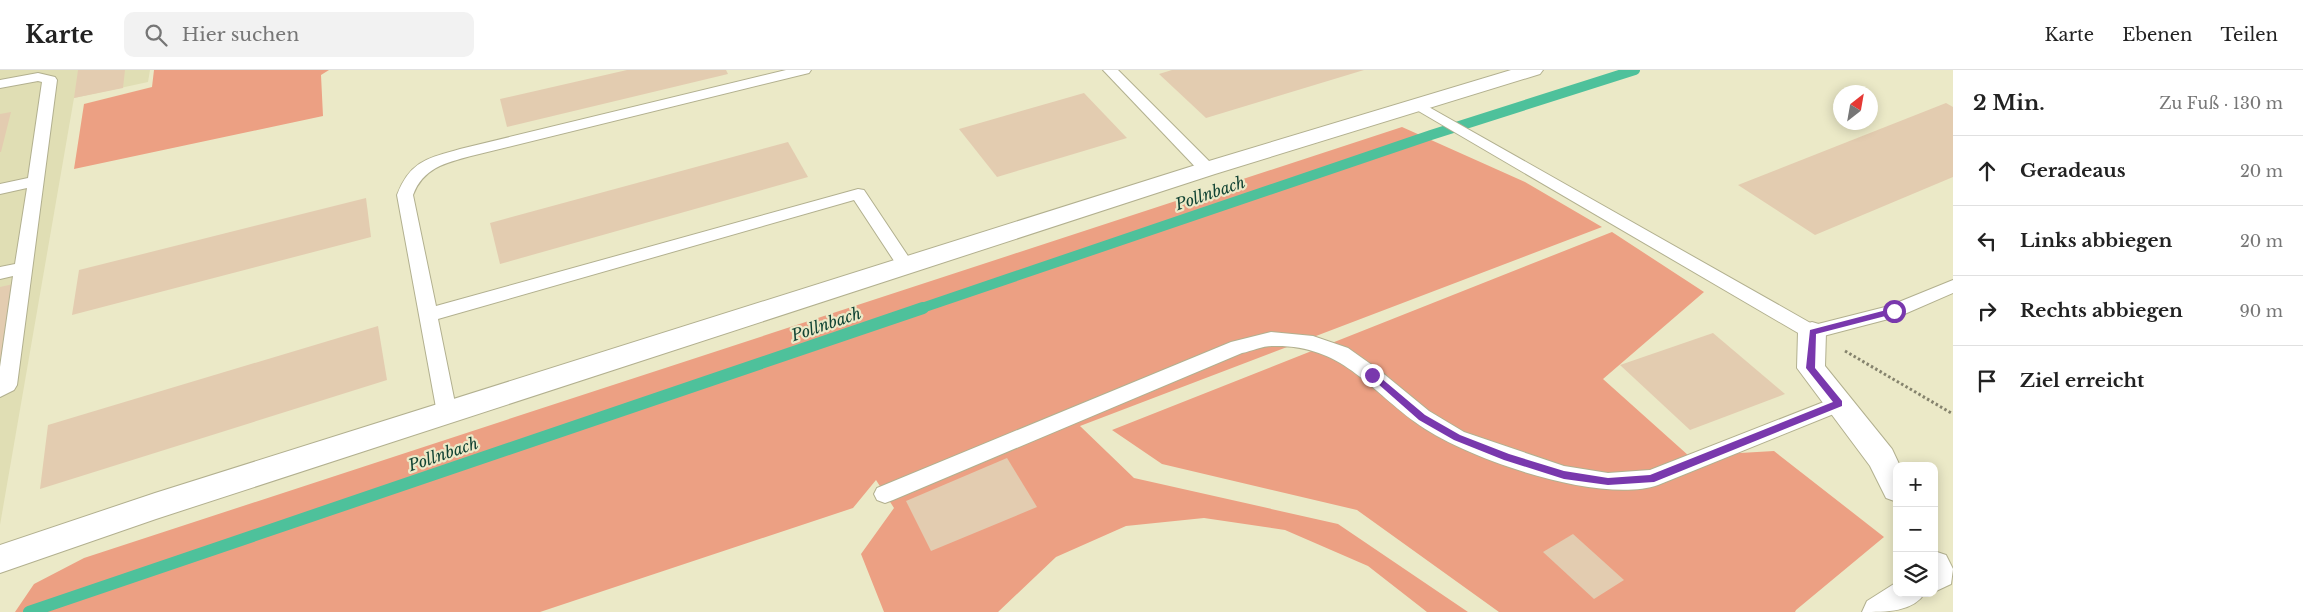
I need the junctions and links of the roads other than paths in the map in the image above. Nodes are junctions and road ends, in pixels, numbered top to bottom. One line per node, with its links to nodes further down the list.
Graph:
1 (804, 70): 13 (lane)
2 (1110, 70): 6 (lane)
3 (1533, 70): 5 (street)
4 (0, 84): 7 (lane)
5 (1420, 106): 6 (street); 14 (lane)
6 (1206, 168): 9 (street)
7 (36, 181): 8 (lane); 10 (lane)
8 (0, 189)
9 (906, 266): 13 (lane); 17 (street)
10 (24, 268): 11 (lane); 15 (lane)
11 (0, 273)
12 (1953, 286): 14 (lane)
13 (428, 315): 17 (lane)
14 (1812, 332): 16 (street)
15 (0, 390)
16 (1839, 404): 18 (street); 19 (lane)
17 (447, 412): 20 (street)
18 (1893, 481)
19 (885, 494)
20 (0, 559)
21 (1902, 597): 22 (street)
22 (1879, 612)

